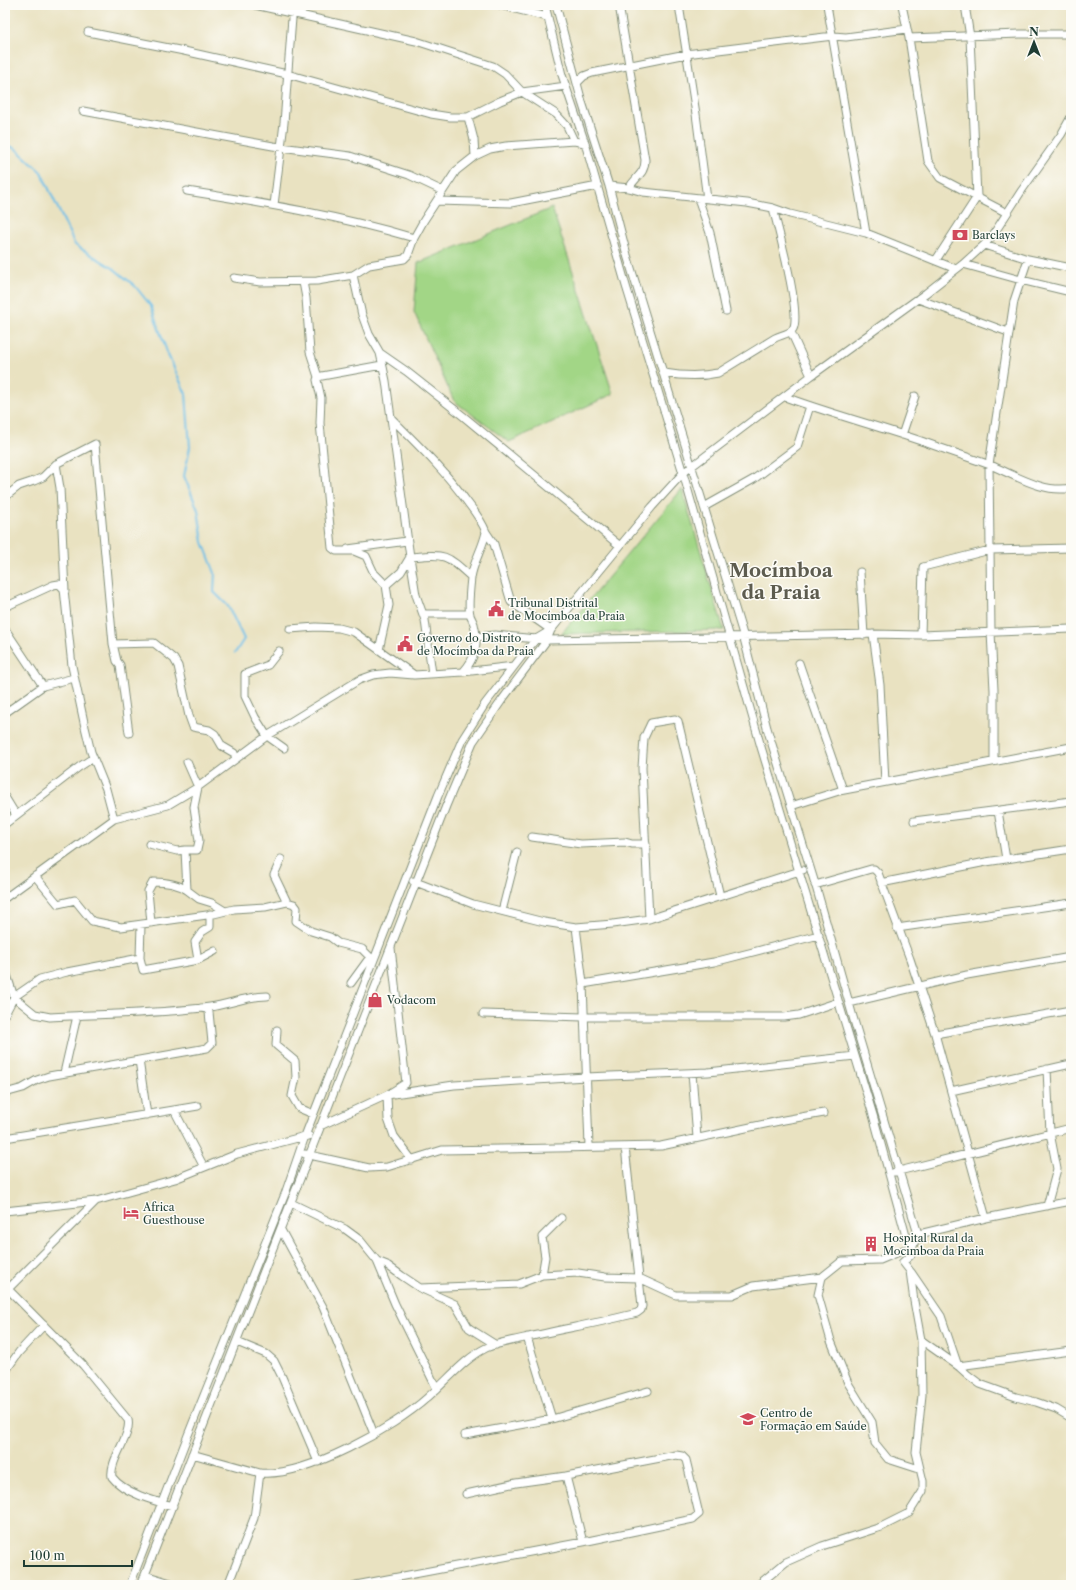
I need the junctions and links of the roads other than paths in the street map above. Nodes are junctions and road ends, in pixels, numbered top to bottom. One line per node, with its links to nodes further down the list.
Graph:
1 (255, 5): 11 (street)
2 (293, 5): 11 (street)
3 (500, 5): 12 (street)
4 (545, 5): 12 (street)
5 (556, 5): 22 (street)
6 (619, 5): 20 (street)
7 (679, 5): 19 (street)
8 (827, 5): 16 (street)
9 (902, 5): 13 (street)
10 (965, 5): 17 (street)
11 (292, 14): 21 (street); 24 (street)
12 (547, 18): 23 (street)
13 (907, 29): 16 (street); 18 (street)
14 (88, 32): 21 (street)
15 (1071, 34): 17 (street)
16 (832, 36): 19 (street); 44 (street)
17 (970, 37): 18 (street); 37 (street)
18 (909, 38): 37 (street)
19 (686, 54): 20 (street); 39 (street)
20 (629, 64): 22 (street); 34 (street)
21 (287, 74): 26 (street); 30 (street)
22 (577, 83): 33 (street)
23 (566, 86): 24 (street); 29 (street)
24 (522, 92): 26 (street); 28 (street)
25 (82, 111): 30 (street)
26 (468, 117): 31 (street)
27 (1071, 117): 43 (street)
28 (574, 141): 29 (street); 31 (street)
29 (585, 143): 32 (street)
30 (281, 147): 36 (street); 41 (street)
31 (475, 156): 36 (street)
32 (598, 186): 40 (street); 67 (street)
33 (609, 186): 34 (street); 63 (street)
34 (630, 188): 38 (street)
35 (187, 191): 41 (street)
36 (443, 191): 40 (street)
37 (978, 197): 43 (street); 48 (street)
38 (698, 198): 39 (street); 58 (street)
39 (707, 199): 42 (street)
40 (436, 201): 45 (street)
41 (274, 205): 45 (street)
42 (773, 208): 44 (street); 59 (street)
43 (1007, 213): 46 (street)
44 (866, 233): 48 (street)
45 (414, 238): 52 (street)
46 (984, 245): 47 (street); 49 (street)
47 (1028, 259): 50 (street); 54 (street)
48 (936, 260): 51 (street)
49 (963, 264): 51 (street); 54 (street)
50 (1071, 268)
51 (956, 269): 57 (street)
52 (353, 275): 55 (street); 61 (street)
53 (234, 278): 55 (street)
54 (1021, 280): 56 (street); 60 (street)
55 (303, 282): 65 (street)
56 (1071, 292)
57 (918, 299): 60 (street); 64 (street)
58 (726, 311)
59 (791, 332): 63 (street); 64 (street)
60 (1008, 332): 74 (street)
61 (380, 353): 62 (street); 82 (street)
62 (382, 365): 65 (street); 71 (street)
63 (664, 373): 66 (street)
64 (811, 376): 69 (street)
65 (318, 377): 85 (street)
66 (666, 382): 67 (street); 75 (street)
67 (656, 385): 76 (street)
68 (915, 396): 72 (street)
69 (785, 397): 70 (street); 75 (street)
70 (810, 406): 72 (street); 79 (street)
71 (392, 419): 80 (street); 81 (street)
72 (902, 435): 74 (street)
73 (56, 464): 78 (street); 90 (street); 107 (street)
74 (988, 465): 77 (street); 84 (street)
75 (692, 466): 76 (street); 79 (street)
76 (683, 473): 82 (street); 104 (street)
77 (1071, 488)
78 (5, 497)
79 (704, 508): 103 (street)
80 (486, 532): 88 (street); 97 (street)
81 (407, 541): 85 (street); 86 (street)
82 (620, 546): 97 (street)
83 (1071, 548): 84 (street)
84 (990, 550): 98 (street); 101 (street)
85 (336, 551): 89 (street)
86 (410, 557): 88 (street); 89 (street); 92 (street)
87 (860, 572): 99 (street)
88 (471, 577): 93 (street)
89 (386, 585): 108 (street)
90 (65, 591): 91 (street); 115 (street)
91 (5, 607)
92 (423, 614): 93 (street); 113 (street)
93 (470, 614): 102 (street)
94 (5, 629): 116 (street)
95 (290, 629): 108 (street)
96 (1071, 629): 98 (street)
97 (551, 630): 105 (street); 106 (street)
98 (990, 632): 101 (street); 126 (street)
99 (864, 634): 100 (street); 103 (street)
100 (873, 634): 101 (street); 128 (street)
101 (921, 635)
102 (476, 637): 105 (street); 112 (street)
103 (743, 637): 104 (street); 120 (street)
104 (730, 638): 106 (street); 121 (street)
105 (536, 639): 106 (street); 111 (street)
106 (547, 640): 151 (street)
107 (114, 644): 118 (street); 125 (street)
108 (379, 650): 114 (street)
109 (279, 651): 119 (street)
110 (799, 663): 130 (street)
111 (514, 666): 112 (street); 150 (street)
112 (463, 672): 113 (street)
113 (432, 674): 114 (street)
114 (414, 675): 119 (street)
115 (74, 678): 116 (street); 124 (street)
116 (43, 686): 117 (street)
117 (5, 713)
118 (129, 733)
119 (267, 736): 123 (street); 125 (street)
120 (772, 744): 121 (street); 133 (street)
121 (761, 747): 148 (street)
122 (1071, 747): 126 (street)
123 (284, 748)
124 (93, 758): 135 (street); 136 (street)
125 (236, 759): 129 (street)
126 (994, 761): 128 (street)
127 (187, 762): 129 (street)
128 (885, 782): 130 (street)
129 (198, 787): 136 (street); 143 (street)
130 (843, 790): 133 (street)
131 (5, 797): 135 (street)
132 (1071, 801): 134 (street)
133 (791, 806): 147 (street)
134 (998, 811): 137 (street); 146 (street)
135 (16, 815): 138 (street)
136 (114, 819): 149 (street)
137 (914, 821)
138 (5, 824)
139 (532, 837): 141 (street)
140 (149, 844): 143 (street)
141 (646, 844): 155 (street); 162 (street)
142 (1071, 849): 146 (street)
143 (185, 850): 154 (street)
144 (517, 852): 160 (street)
145 (281, 859): 157 (street)
146 (1006, 859): 152 (street)
147 (810, 868): 148 (street); 153 (street)
148 (799, 871): 155 (street); 167 (street)
149 (35, 876): 156 (street); 164 (street)
150 (407, 878): 151 (street); 201 (street)
151 (417, 882): 160 (street); 168 (street)
152 (881, 883): 153 (street); 166 (street)
153 (815, 885): 180 (street)
154 (187, 890): 159 (street); 163 (street)
155 (720, 896): 162 (street)
156 (5, 898)
157 (288, 902): 159 (street); 174 (street)
158 (1071, 903): 166 (street)
159 (225, 911): 161 (street)
160 (502, 911): 165 (street)
161 (210, 914): 163 (street); 172 (street)
162 (650, 919): 165 (street)
163 (151, 923): 164 (street)
164 (141, 925): 171 (street)
165 (576, 927): 175 (street)
166 (897, 928): 176 (street)
167 (819, 935): 175 (street); 179 (street)
168 (391, 947): 198 (street); 204 (street)
169 (215, 952): 172 (street)
170 (1071, 957): 176 (street)
171 (140, 958): 172 (street); 178 (street)
172 (198, 960)
173 (5, 969): 178 (street)
174 (351, 982)
175 (583, 984): 186 (street)
176 (919, 987): 180 (street); 188 (street)
177 (267, 996): 181 (street)
178 (14, 997): 183 (street); 185 (street)
179 (838, 1002): 186 (street); 189 (street)
180 (849, 1003): 218 (street)
181 (200, 1008): 185 (street); 190 (street)
182 (1071, 1010): 188 (street)
183 (5, 1014)
184 (483, 1014): 186 (street)
185 (77, 1016): 193 (street)
186 (583, 1016): 195 (street)
187 (277, 1030): 201 (street)
188 (935, 1034): 196 (street)
189 (855, 1056): 194 (street); 219 (street)
190 (139, 1060): 193 (street); 203 (street)
191 (1071, 1064): 192 (street)
192 (1047, 1069): 196 (street); 206 (street)
193 (64, 1073): 197 (street)
194 (692, 1073): 195 (street); 210 (street)
195 (586, 1077): 198 (street); 211 (street)
196 (951, 1091): 215 (street)
197 (5, 1093)
198 (387, 1096): 204 (street); 216 (street)
199 (198, 1106): 200 (street)
200 (174, 1110): 203 (street); 217 (street)
201 (314, 1114): 207 (street)
202 (824, 1114): 210 (street)
203 (147, 1115): 209 (street)
204 (320, 1126): 208 (street)
205 (1071, 1128): 206 (street)
206 (1050, 1133): 215 (street); 223 (street)
207 (305, 1136): 208 (street); 213 (street); 217 (street)
208 (315, 1137): 214 (street)
209 (5, 1138)
210 (697, 1138): 212 (street)
211 (589, 1146): 212 (street); 216 (street)
212 (625, 1147): 235 (street)
213 (299, 1153): 214 (street); 239 (street)
214 (309, 1155): 216 (street); 222 (street)
215 (968, 1155): 218 (street); 226 (street)
216 (412, 1160)
217 (204, 1167): 220 (street)
218 (899, 1171): 219 (street); 228 (street)
219 (889, 1174): 229 (street)
220 (96, 1201): 224 (street); 237 (street)
221 (1071, 1202): 223 (street)
222 (291, 1203): 227 (street); 231 (street)
223 (1047, 1206): 226 (street)
224 (5, 1211)
225 (561, 1218): 233 (street)
226 (986, 1218): 228 (street)
227 (281, 1230): 240 (street); 252 (street)
228 (918, 1234): 229 (street); 230 (street)
229 (906, 1236): 230 (street)
230 (913, 1246): 232 (street); 234 (street)
231 (377, 1261): 236 (street); 248 (street)
232 (910, 1271): 242 (street); 246 (street)
233 (542, 1275): 235 (street); 236 (street)
234 (822, 1277): 235 (street); 256 (street)
235 (639, 1278): 241 (street)
236 (420, 1288): 244 (street)
237 (6, 1289): 238 (street)
238 (44, 1325): 247 (street); 260 (street)
239 (232, 1328): 240 (street); 260 (street)
240 (241, 1332): 243 (street)
241 (527, 1337): 244 (street); 251 (street)
242 (921, 1340): 246 (street); 256 (street)
243 (237, 1342): 254 (street); 255 (street)
244 (496, 1345): 248 (street)
245 (1071, 1351): 246 (street)
246 (958, 1366): 250 (street)
247 (5, 1372)
248 (436, 1389): 252 (street)
249 (648, 1391): 251 (street)
250 (1071, 1418)
251 (552, 1419): 253 (street)
252 (374, 1434): 255 (street)
253 (465, 1435)
254 (192, 1454): 257 (street); 261 (street)
255 (318, 1462): 257 (street)
256 (919, 1470): 269 (street)
257 (260, 1473): 267 (street)
258 (566, 1476): 259 (street); 262 (street); 262 (street)
259 (466, 1494)
260 (162, 1503): 261 (street); 264 (street)
261 (173, 1506): 263 (street)
262 (583, 1542): 268 (street)
263 (145, 1575): 265 (street); 266 (street)
264 (130, 1585)
265 (141, 1585)
266 (177, 1585)
267 (228, 1585)
268 (356, 1585)
269 (758, 1585)

